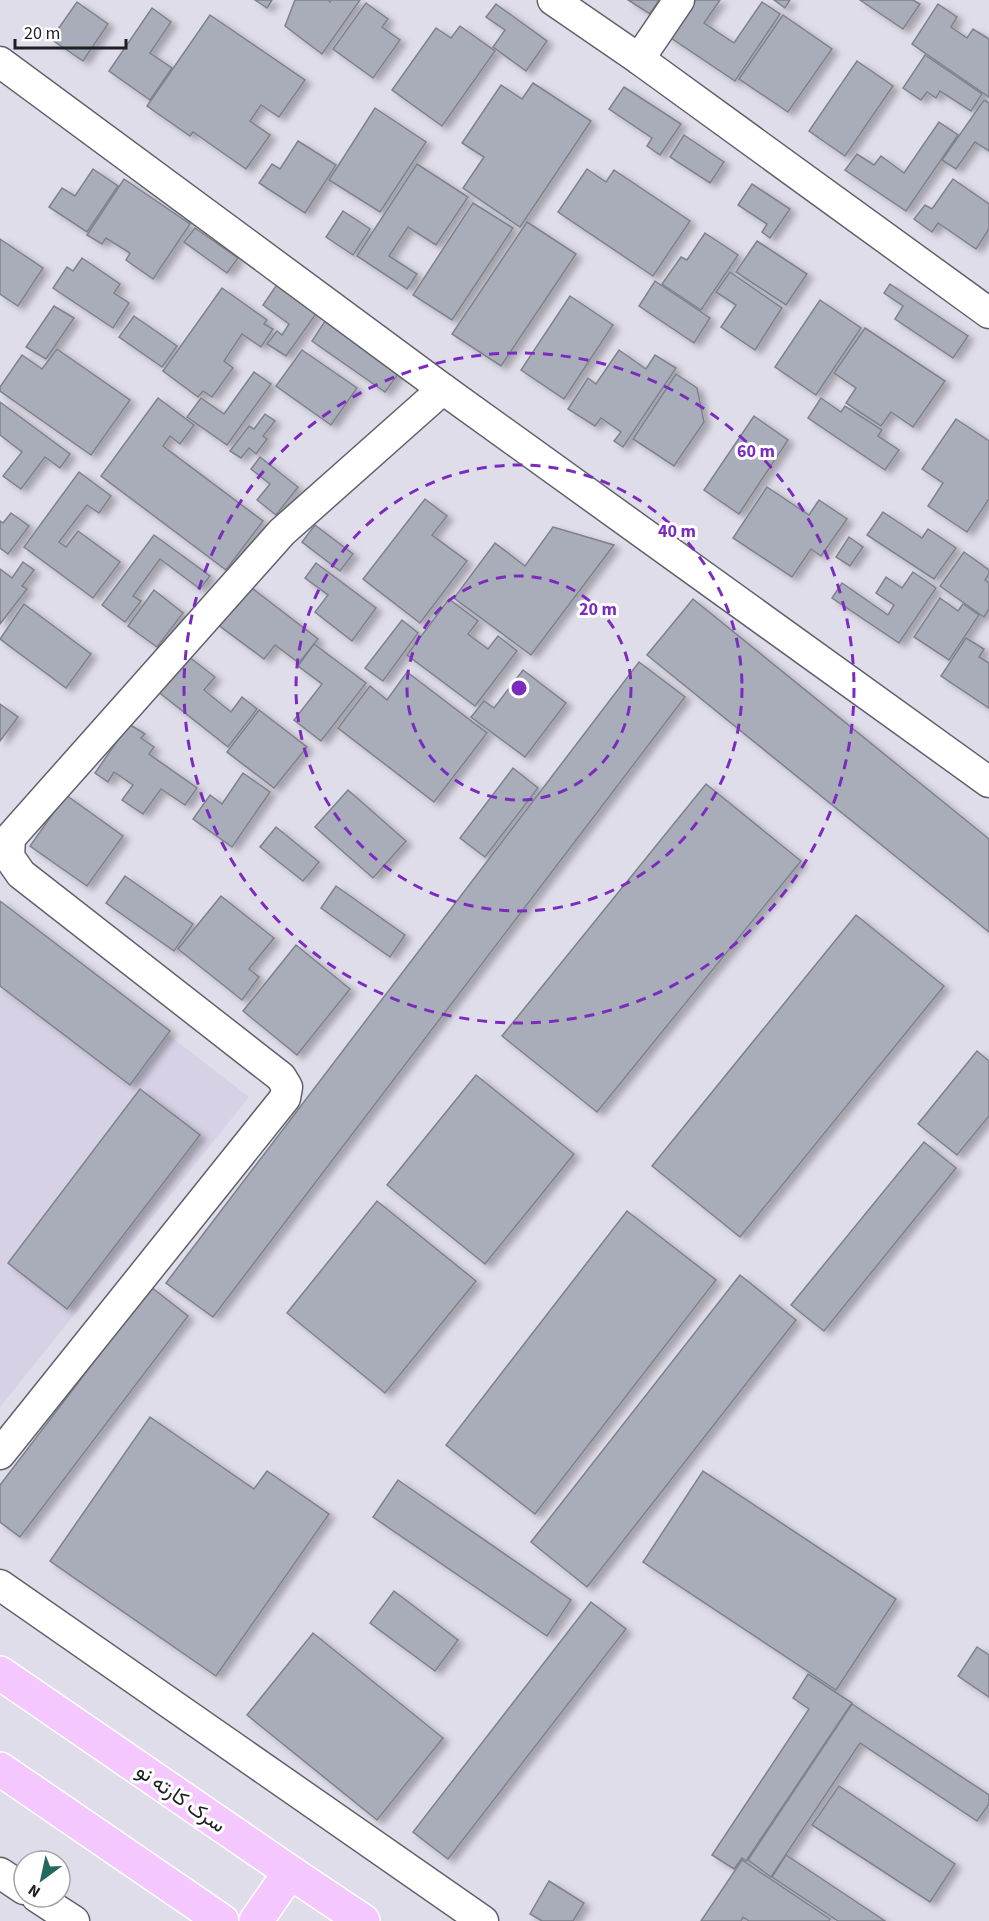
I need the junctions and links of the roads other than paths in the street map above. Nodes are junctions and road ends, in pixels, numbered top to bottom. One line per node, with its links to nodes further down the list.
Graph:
1 (553, 0): 3 (street)
2 (679, 0): 3 (street)
3 (639, 59): 5 (street)
4 (0, 62): 6 (street)
5 (989, 313)
6 (443, 389): 7 (street); 8 (street)
7 (986, 775)
8 (0, 1454)
9 (0, 1585): 18 (street)
10 (0, 1673): 12 (highway, سرک کارته نو)
11 (0, 1769): 15 (highway)
12 (290, 1872): 16 (highway); 17 (highway, سرک کارته نو)
13 (56, 1909): 14 (street)
14 (74, 1921)
15 (222, 1921)
16 (256, 1921)
17 (363, 1921)
18 (483, 1921)

